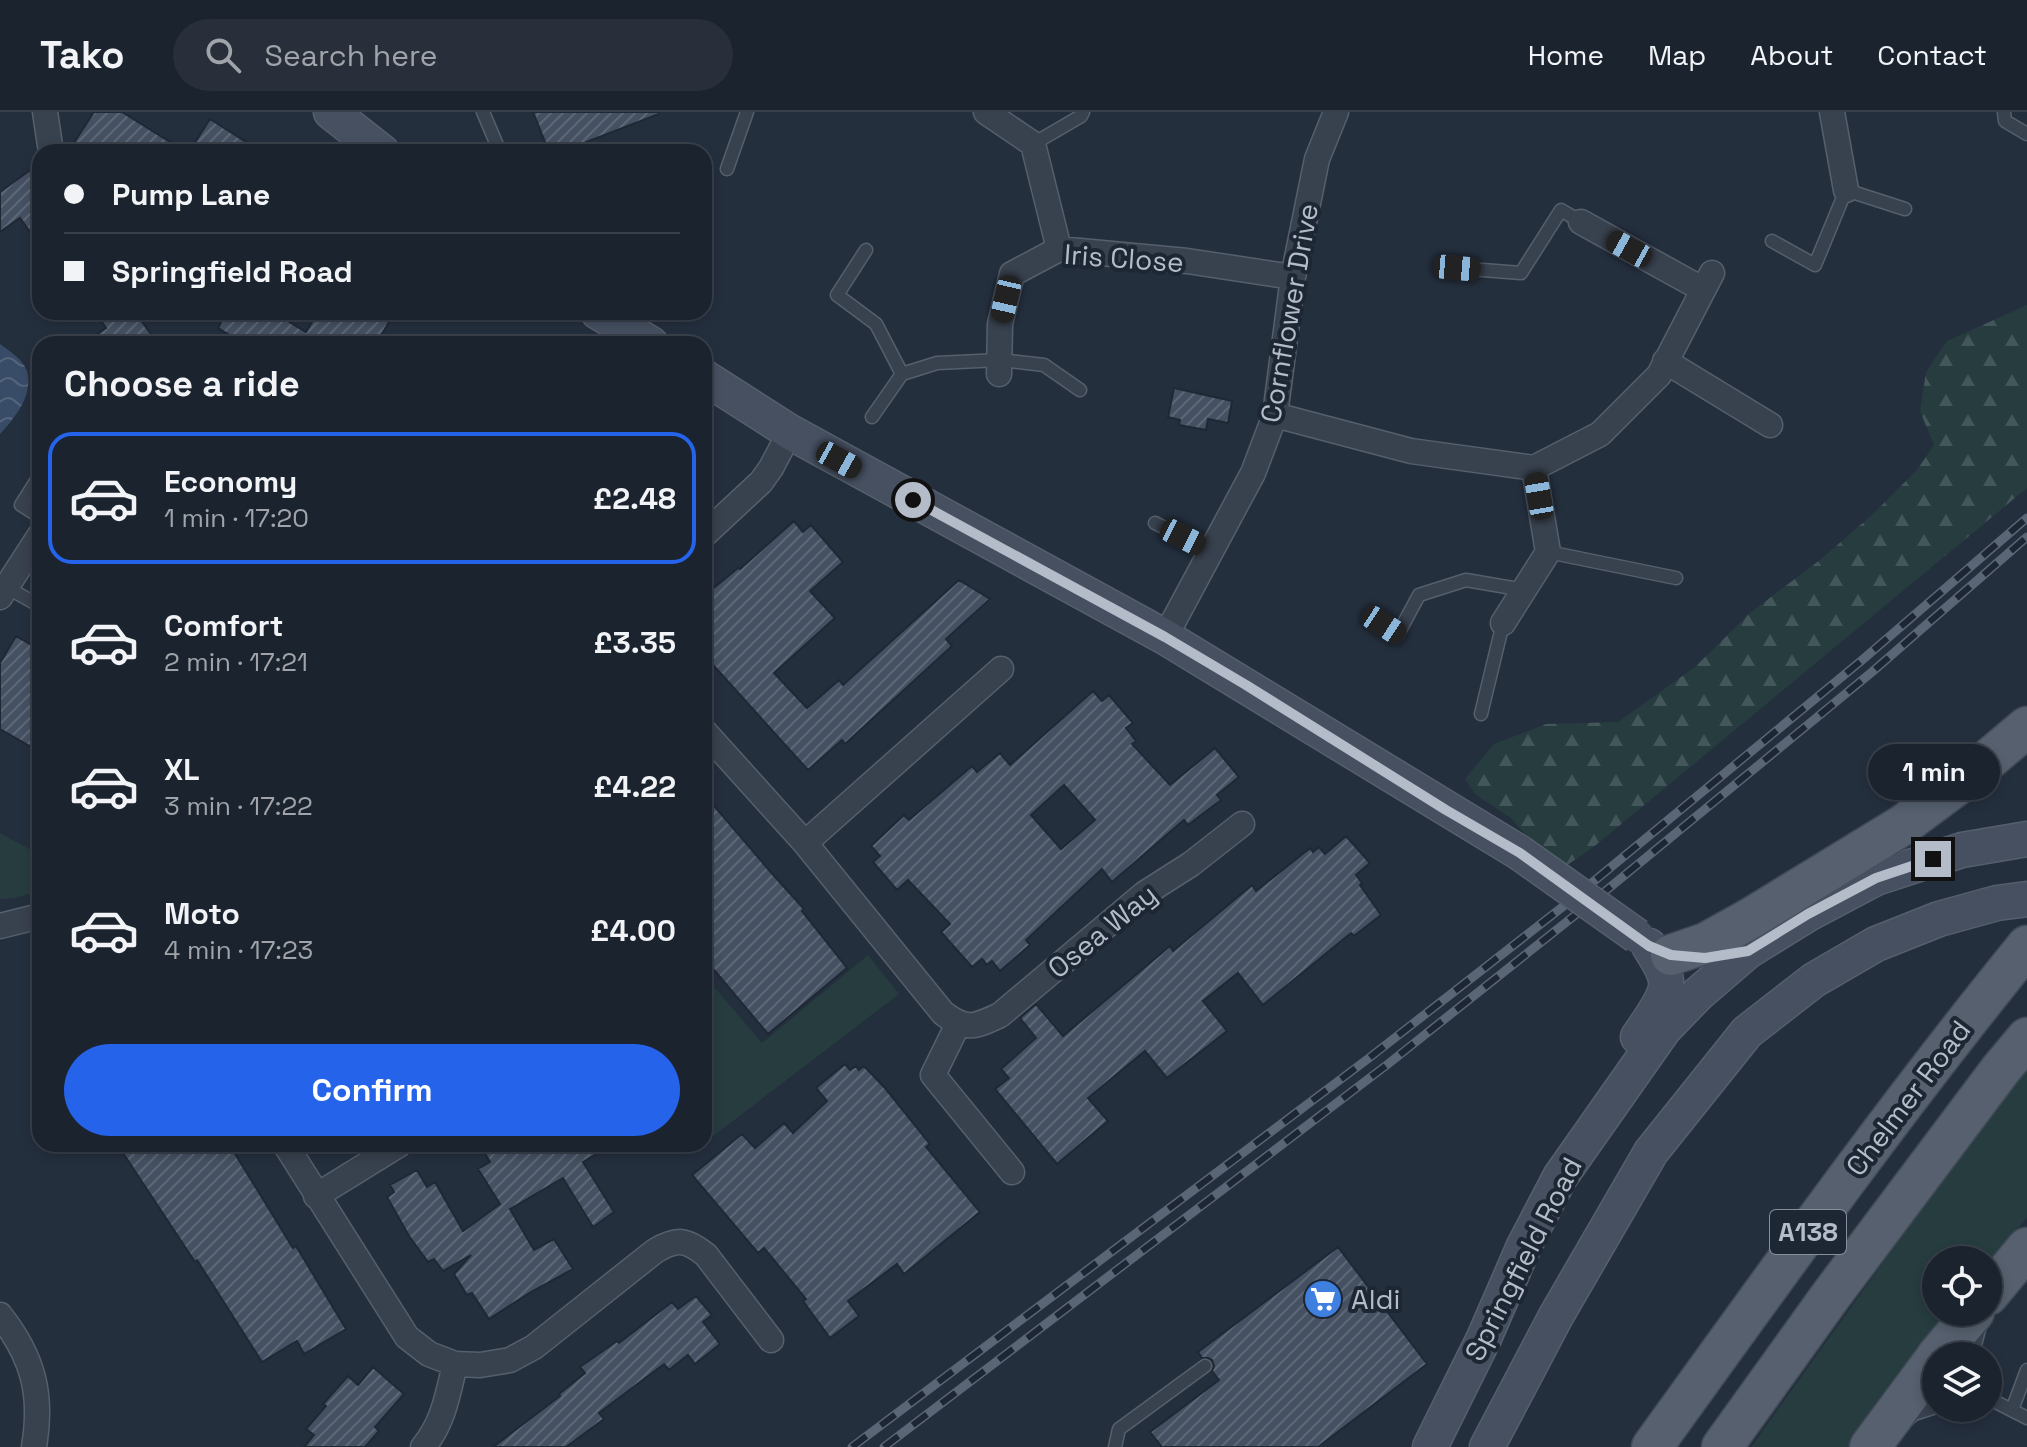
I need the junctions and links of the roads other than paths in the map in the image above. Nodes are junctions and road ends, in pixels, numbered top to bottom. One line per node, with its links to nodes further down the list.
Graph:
1 (64, 112): 10 (street)
2 (331, 112): 12 (main road)
3 (483, 112): 13 (lane)
4 (747, 112): 15 (lane)
5 (986, 112): 14 (street)
6 (1083, 112): 14 (lane)
7 (1336, 112): 23 (street, Cornflower Drive)
8 (1832, 112): 16 (street)
9 (2004, 112): 11 (lane)
10 (48, 132)
11 (2027, 134)
12 (372, 144)
13 (497, 144)
14 (1033, 144): 20 (street)
15 (727, 169)
16 (1846, 190): 17 (lane); 19 (lane)
17 (1905, 209)
18 (1581, 222): 22 (lane); 26 (street)
19 (1772, 241)
20 (1059, 249): 23 (street, Iris Close); 27 (street, Iris Close)
21 (866, 250): 28 (lane)
22 (1457, 268)
23 (1293, 277): 31 (street, Cornflower Drive)
24 (611, 320): 25 (main road)
25 (638, 336)
26 (1665, 361): 33 (street); 35 (street)
27 (999, 367): 28 (lane); 30 (lane)
28 (902, 374): 32 (lane)
29 (712, 382): 34 (main road)
30 (1080, 390)
31 (1275, 415): 35 (street); 41 (street, Cornflower Drive)
32 (872, 417)
33 (1770, 425)
34 (790, 432): 39 (street); 49 (main road)
35 (1534, 468): 42 (street)
36 (32, 488): 37 (lane)
37 (32, 512)
38 (1155, 523): 41 (lane)
39 (712, 528)
40 (32, 547): 45 (street)
41 (1211, 551): 49 (street, Cornflower Drive)
42 (1548, 552): 43 (lane); 44 (street)
43 (1676, 578)
44 (1524, 590): 47 (lane); 48 (street)
45 (3, 592): 46 (lane)
46 (32, 603)
47 (1371, 616)
48 (1503, 623): 51 (lane)
49 (1165, 637): 62 (main road, bridge)
50 (1001, 669): 57 (street)
51 (1481, 714)
52 (2027, 727): 55 (main road)
53 (712, 740): 57 (street)
54 (1242, 824): 65 (street, Osea Way)
55 (1903, 825): 59 (main road); 62 (main road)
56 (2027, 839): 59 (main road, Springfield Road)
57 (805, 843): 65 (street)
58 (2027, 899): 90 (main road, Springfield Road)
59 (1808, 914): 64 (main road, Springfield Road)
60 (32, 918): 61 (street)
61 (0, 926)
62 (1652, 946): 64 (main road); 69 (main road)
63 (2027, 946): 91 (main road, Chelmer Road / A138)
64 (1748, 951): 69 (main road, Springfield Road)
65 (958, 1024): 70 (street)
66 (2027, 1038): 92 (main road, Chelmer Road / A138)
67 (290, 1152): 71 (street)
68 (387, 1152): 71 (street)
69 (1567, 1166): 89 (main road, Springfield Road)
70 (1012, 1172)
71 (316, 1196): 78 (street)
72 (2027, 1248): 73 (main road)
73 (2002, 1281)
74 (0, 1315): 86 (street)
75 (1965, 1326): 77 (main road)
76 (771, 1340): 78 (street)
77 (1950, 1342)
78 (455, 1364): 87 (street)
79 (1205, 1366): 88 (lane)
80 (2027, 1370): 83 (lane)
81 (1922, 1377): 93 (main road)
82 (2002, 1405): 83 (lane)
83 (2012, 1410): 85 (lane)
84 (1922, 1411): 93 (lane)
85 (2027, 1418)
86 (34, 1447)
87 (423, 1447)
88 (1115, 1447)
89 (1430, 1447)
90 (1487, 1447)
91 (1652, 1447)
92 (1722, 1447)
93 (1871, 1447)

